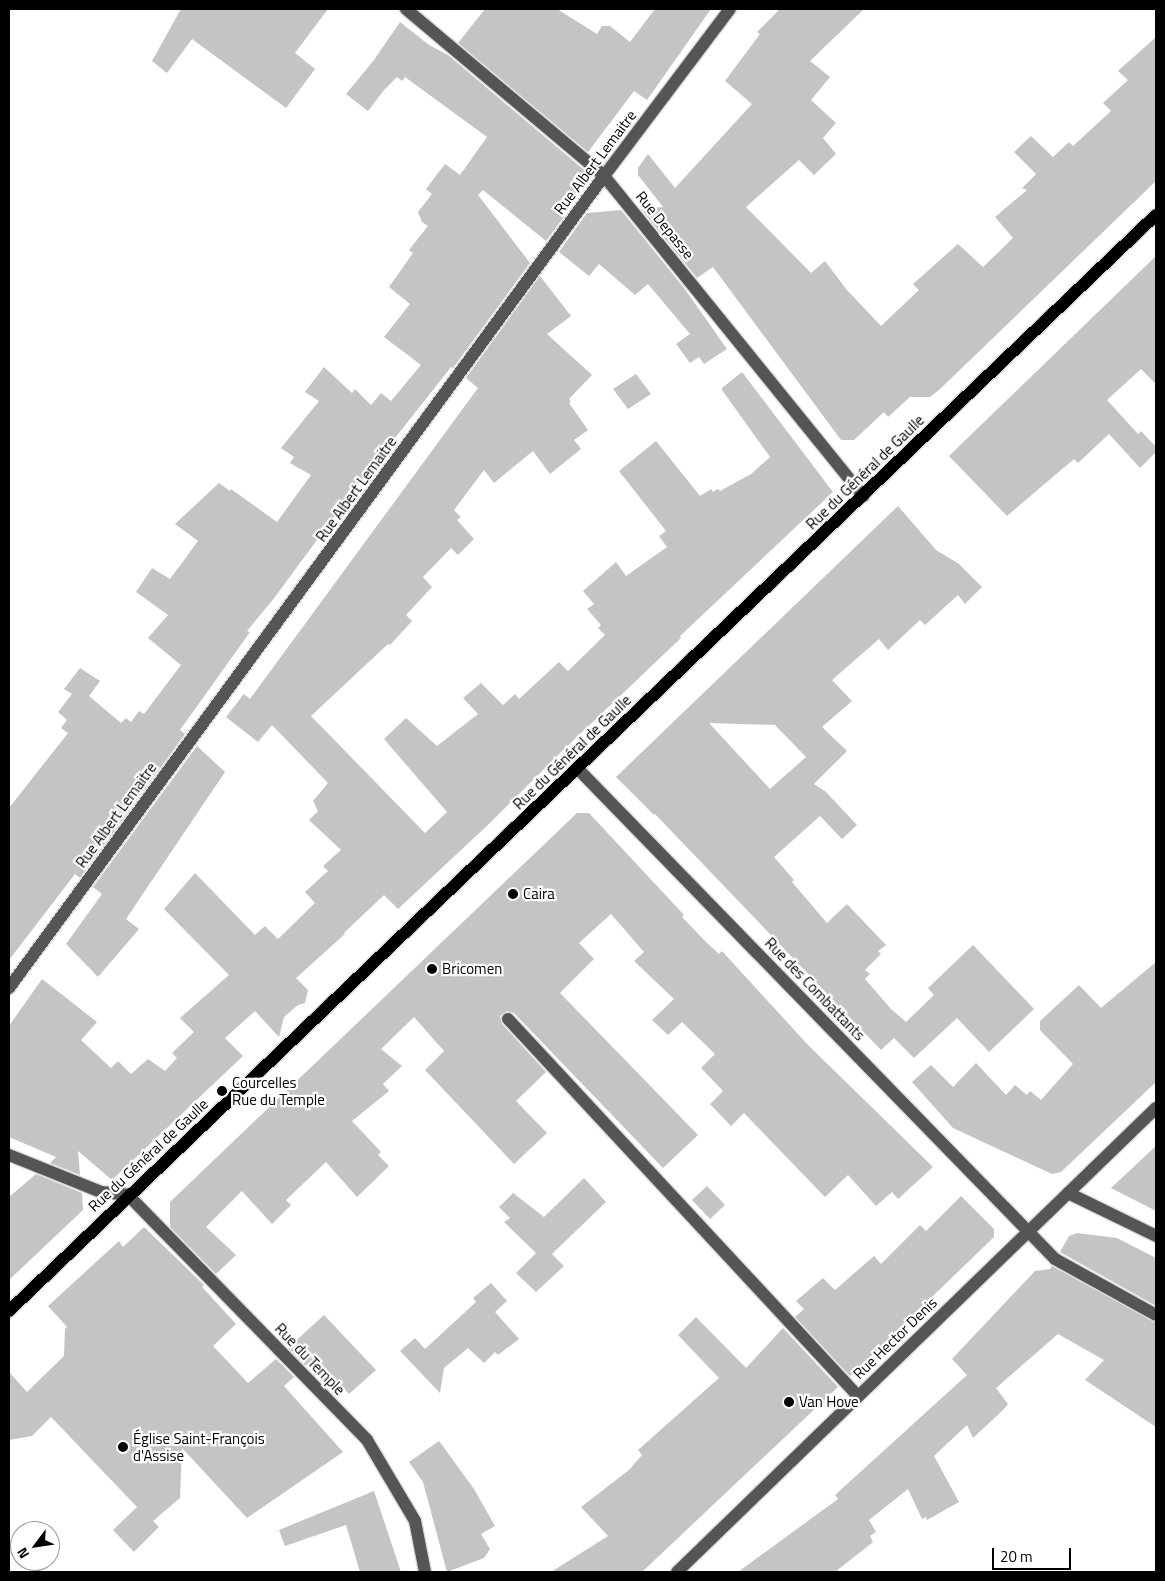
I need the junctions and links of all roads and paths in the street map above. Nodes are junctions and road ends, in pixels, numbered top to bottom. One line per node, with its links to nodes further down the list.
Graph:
1 (406, 9): 3 (street, Rue Depasse)
2 (730, 9): 3 (street, Rue Albert Lemaitre)
3 (604, 176): 5 (street, Rue Depasse); 7 (street, Rue Albert Lemaitre)
4 (1156, 215): 5 (main road, Rue du Général de Gaulle)
5 (863, 496): 6 (main road, Rue du Général de Gaulle)
6 (578, 769): 12 (main road, Rue du Général de Gaulle); 13 (street, Rue des Combattants)
7 (9, 988)
8 (508, 1019): 17 (street)
9 (1156, 1108): 11 (street, Rue Hector Denis)
10 (9, 1155): 12 (street)
11 (1068, 1193): 13 (street, Rue Hector Denis); 14 (street)
12 (128, 1195): 15 (main road, Rue du Général de Gaulle); 18 (street, Rue du Temple)
13 (1028, 1232): 16 (street, Rue des Combattants); 17 (street, Rue Hector Denis)
14 (1156, 1236)
15 (9, 1310)
16 (1156, 1315)
17 (858, 1396): 19 (street, Rue Hector Denis)
18 (425, 1572)
19 (676, 1572)

